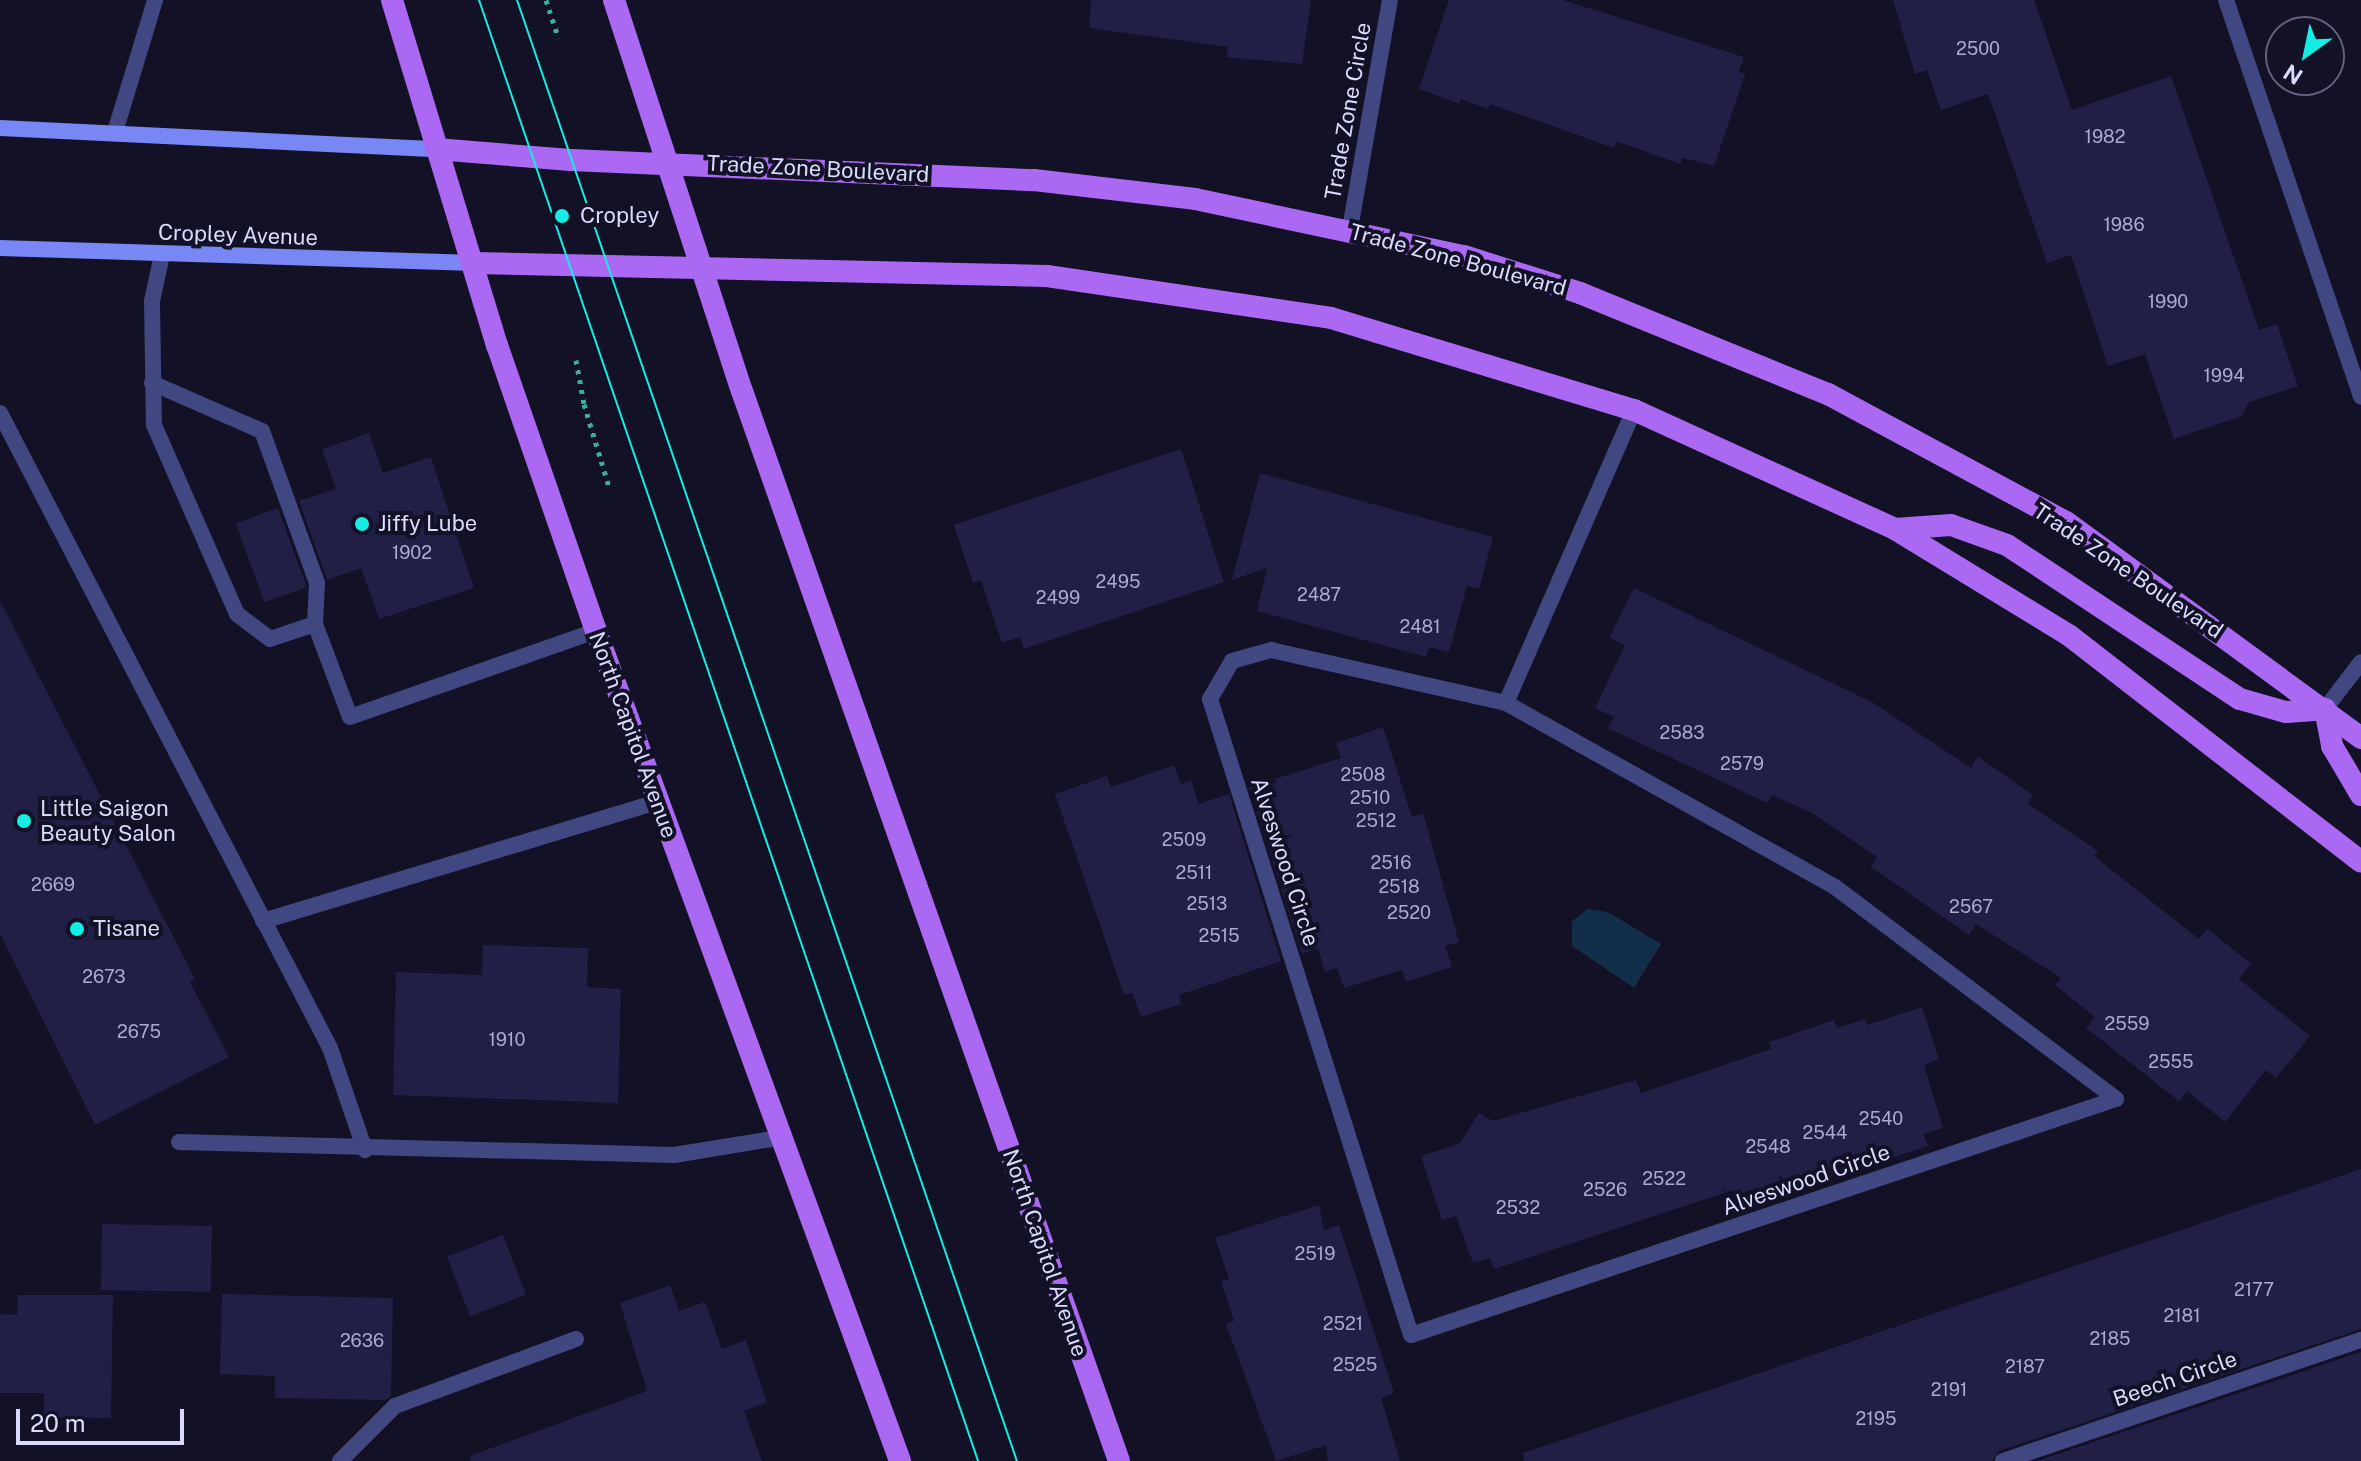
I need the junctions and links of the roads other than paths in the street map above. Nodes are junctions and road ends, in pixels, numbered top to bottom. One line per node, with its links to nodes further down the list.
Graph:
1 (155, 0): 7 (street)
2 (392, 0): 8 (main road, North Capitol Avenue)
3 (614, 0): 9 (main road, North Capitol Avenue)
4 (1390, 0): 10 (street, Trade Zone Circle)
5 (2226, 0): 16 (street)
6 (0, 128): 7 (main road)
7 (115, 132): 8 (main road)
8 (436, 149): 9 (main road, Trade Zone Boulevard); 13 (main road, North Capitol Avenue)
9 (667, 162): 10 (main road, Trade Zone Boulevard); 14 (main road, North Capitol Avenue)
10 (1350, 229): 24 (main road, Trade Zone Boulevard)
11 (0, 248): 12 (main road, Cropley Avenue)
12 (162, 255): 13 (main road, Cropley Avenue); 15 (street)
13 (475, 263): 14 (main road); 21 (main road, North Capitol Avenue)
14 (703, 264): 17 (main road); 37 (main road, North Capitol Avenue)
15 (152, 383): 20 (street); 20 (street)
16 (2361, 397)
17 (1634, 410): 19 (main road); 23 (street)
18 (0, 413): 29 (street)
19 (1895, 529): 24 (main road); 28 (main road)
20 (315, 624): 21 (street)
21 (596, 631): 27 (main road, North Capitol Avenue)
22 (2361, 662): 24 (street)
23 (1506, 703): 23 (street, Alveswood Circle)
24 (2325, 709): 25 (main road, Trade Zone Boulevard); 26 (main road)
25 (2361, 738)
26 (2361, 795)
27 (657, 802): 29 (street); 30 (main road, North Capitol Avenue)
28 (2361, 862)
29 (263, 921): 32 (street)
30 (778, 1138): 32 (street); 36 (main road, North Capitol Avenue)
31 (179, 1142): 32 (street)
32 (365, 1150)
33 (576, 1339): 35 (street)
34 (2361, 1340): 38 (street, Beech Circle)
35 (340, 1461)
36 (900, 1461)
37 (1119, 1461)
38 (2003, 1461)

